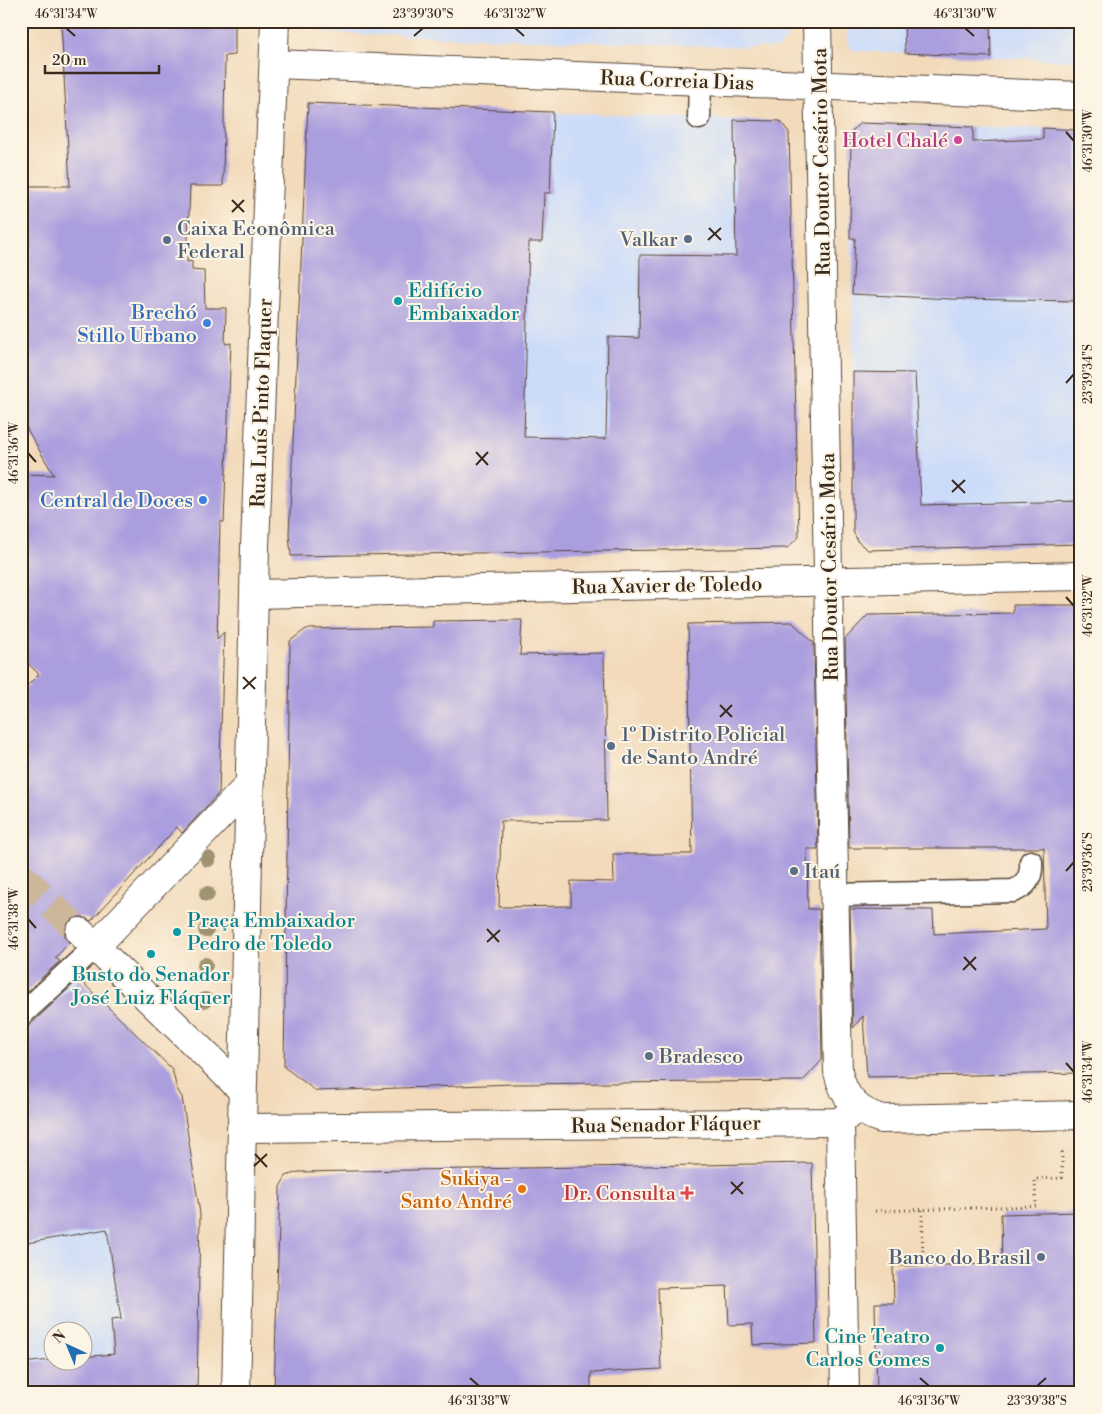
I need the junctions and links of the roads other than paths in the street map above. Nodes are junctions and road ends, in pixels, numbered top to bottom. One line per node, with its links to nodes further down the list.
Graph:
1 (275, 21): 3 (street, Rua Luís Pinto Flaquer)
2 (817, 21): 5 (street, Rua Doutor Cesário Mota)
3 (274, 64): 4 (street, Rua Correia Dias); 10 (street, Rua Luís Pinto Flaquer)
4 (700, 81): 5 (street, Rua Correia Dias); 7 (lane)
5 (819, 86): 6 (street, Rua Correia Dias); 9 (street, Rua Doutor Cesário Mota)
6 (1081, 96)
7 (699, 118)
8 (1081, 576): 9 (street, Rua Xavier de Toledo)
9 (829, 581): 10 (street, Rua Xavier de Toledo); 13 (street, Rua Doutor Cesário Mota)
10 (254, 594): 11 (street, Rua Luís Pinto Flaquer)
11 (249, 785): 14 (street); 16 (street)
12 (1031, 862): 13 (lane)
13 (835, 895): 17 (street, Rua Doutor Cesário Mota)
14 (87, 940): 15 (lane); 16 (street)
15 (21, 1015)
16 (242, 1090): 19 (street)
17 (848, 1115): 18 (street, Rua Senador Fláquer); 19 (street, Rua Senador Fláquer); 21 (street)
18 (1071, 1115)
19 (241, 1128): 20 (street)
20 (236, 1393)
21 (846, 1393)

